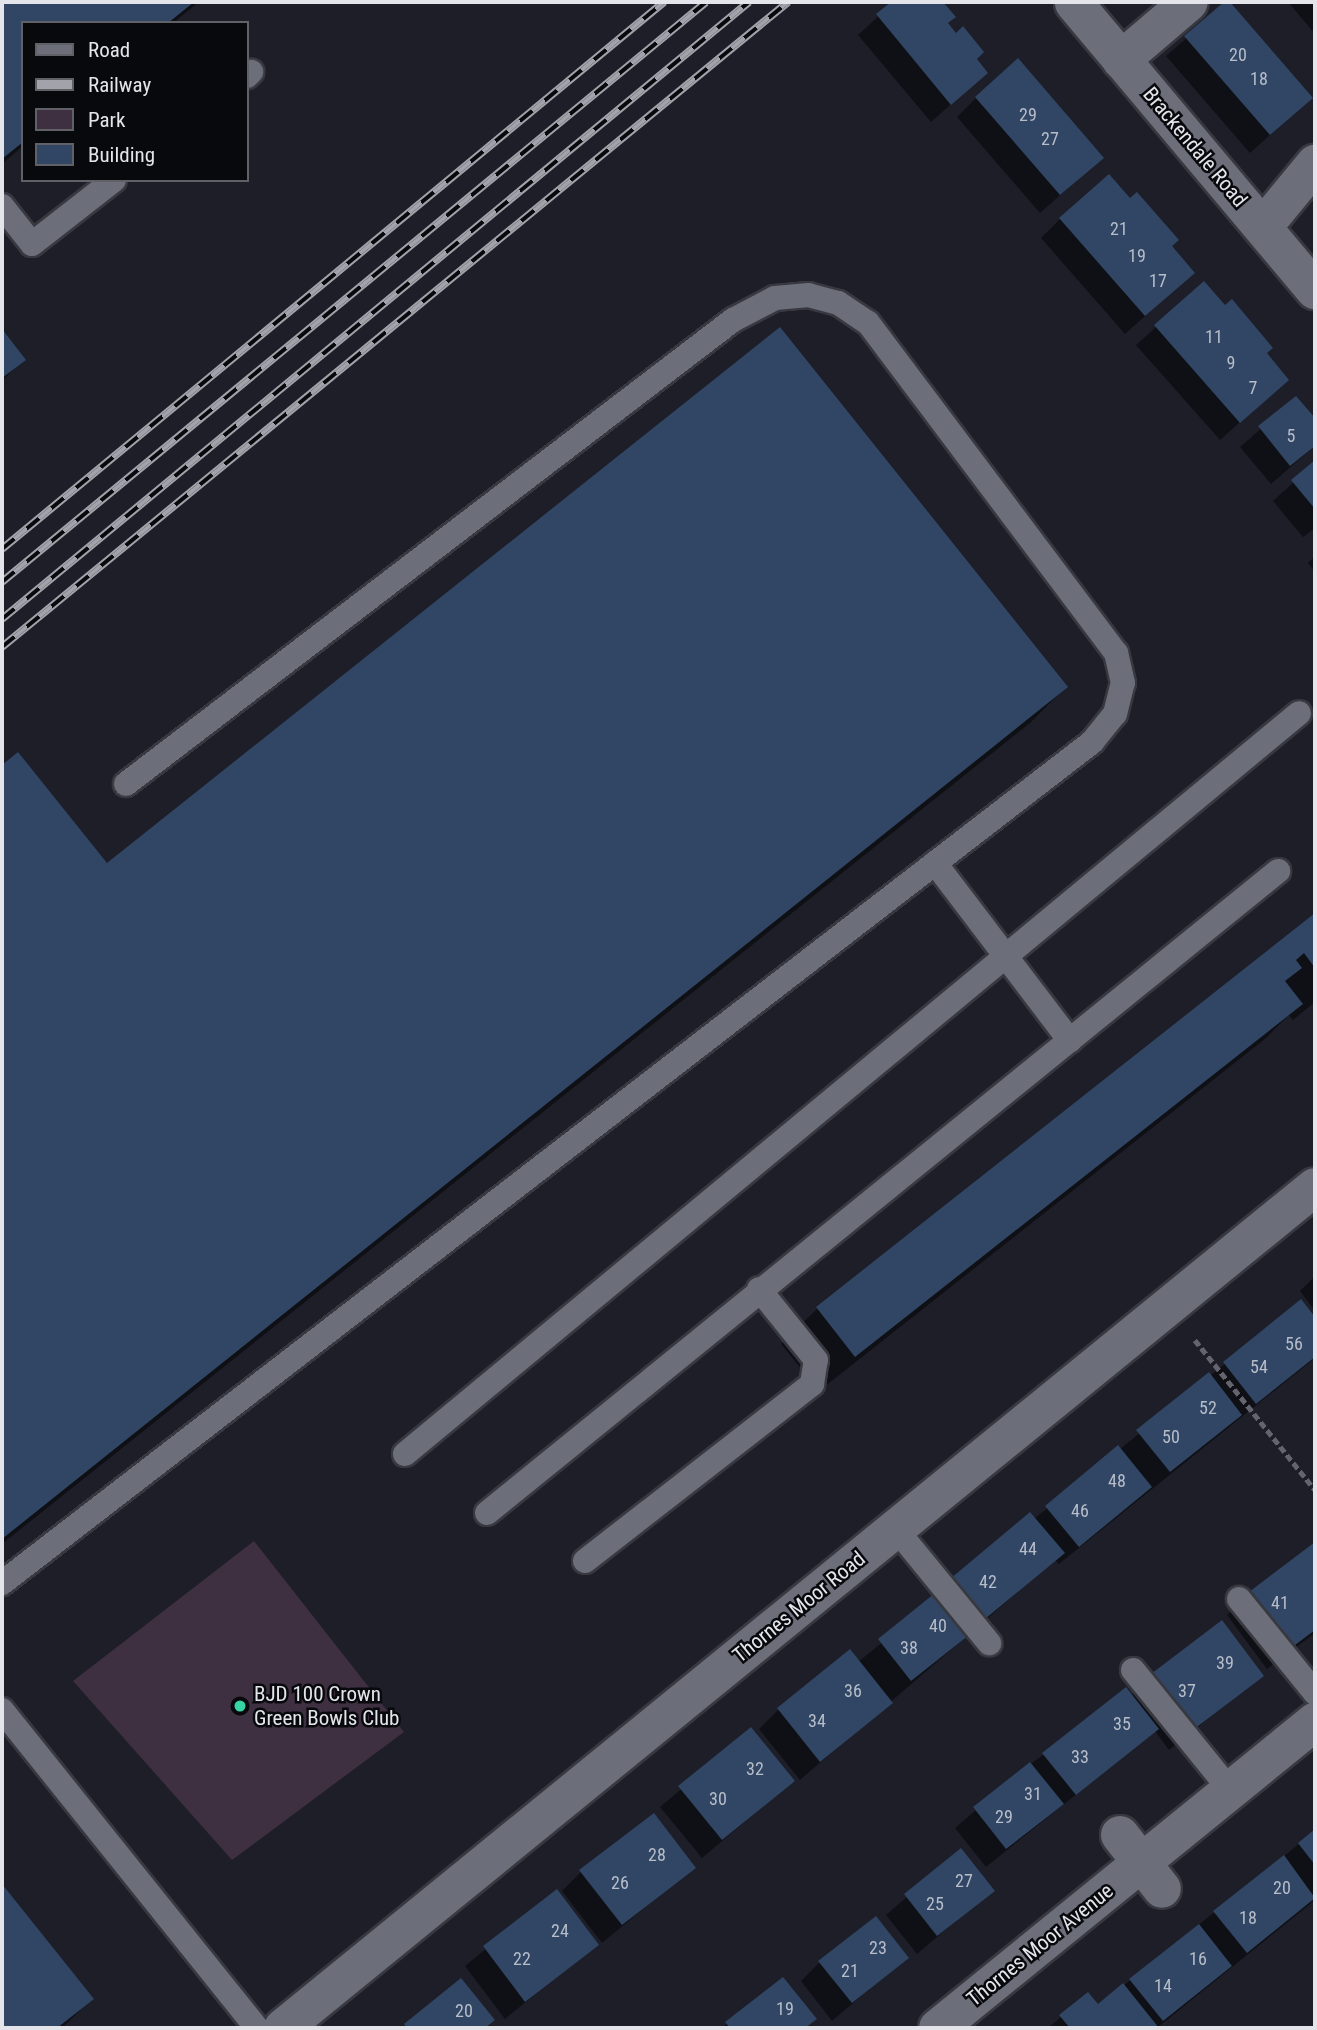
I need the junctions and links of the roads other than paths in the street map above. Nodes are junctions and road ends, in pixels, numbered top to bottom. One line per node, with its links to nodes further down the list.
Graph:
1 (1189, 2): 3 (street)
2 (1074, 3): 3 (street, Brackendale Road)
3 (1121, 60): 7 (street, Brackendale Road)
4 (1315, 164): 7 (street)
5 (111, 182): 6 (lane)
6 (2, 206)
7 (1263, 227): 8 (street, Brackendale Road)
8 (1315, 290)
9 (1299, 713): 13 (lane)
10 (126, 784): 11 (lane)
11 (935, 863): 13 (lane); 21 (lane)
12 (1279, 871): 14 (lane)
13 (1004, 954): 14 (lane); 17 (lane)
14 (1070, 1041): 16 (lane)
15 (1315, 1186): 19 (street, Thornes Moor Road)
16 (759, 1289): 18 (lane); 20 (lane)
17 (404, 1454)
18 (487, 1513)
19 (895, 1528): 23 (lane); 30 (street, Thornes Moor Road)
20 (585, 1561)
21 (2, 1583)
22 (1239, 1599): 25 (lane)
23 (989, 1643)
24 (1133, 1670): 28 (lane)
25 (1315, 1693)
26 (2, 1710): 29 (lane)
27 (1315, 1722): 28 (street, Thornes Moor Avenue)
28 (1231, 1791): 31 (street, Thornes Moor Avenue)
29 (257, 2028)
30 (283, 2028)
31 (939, 2028)

